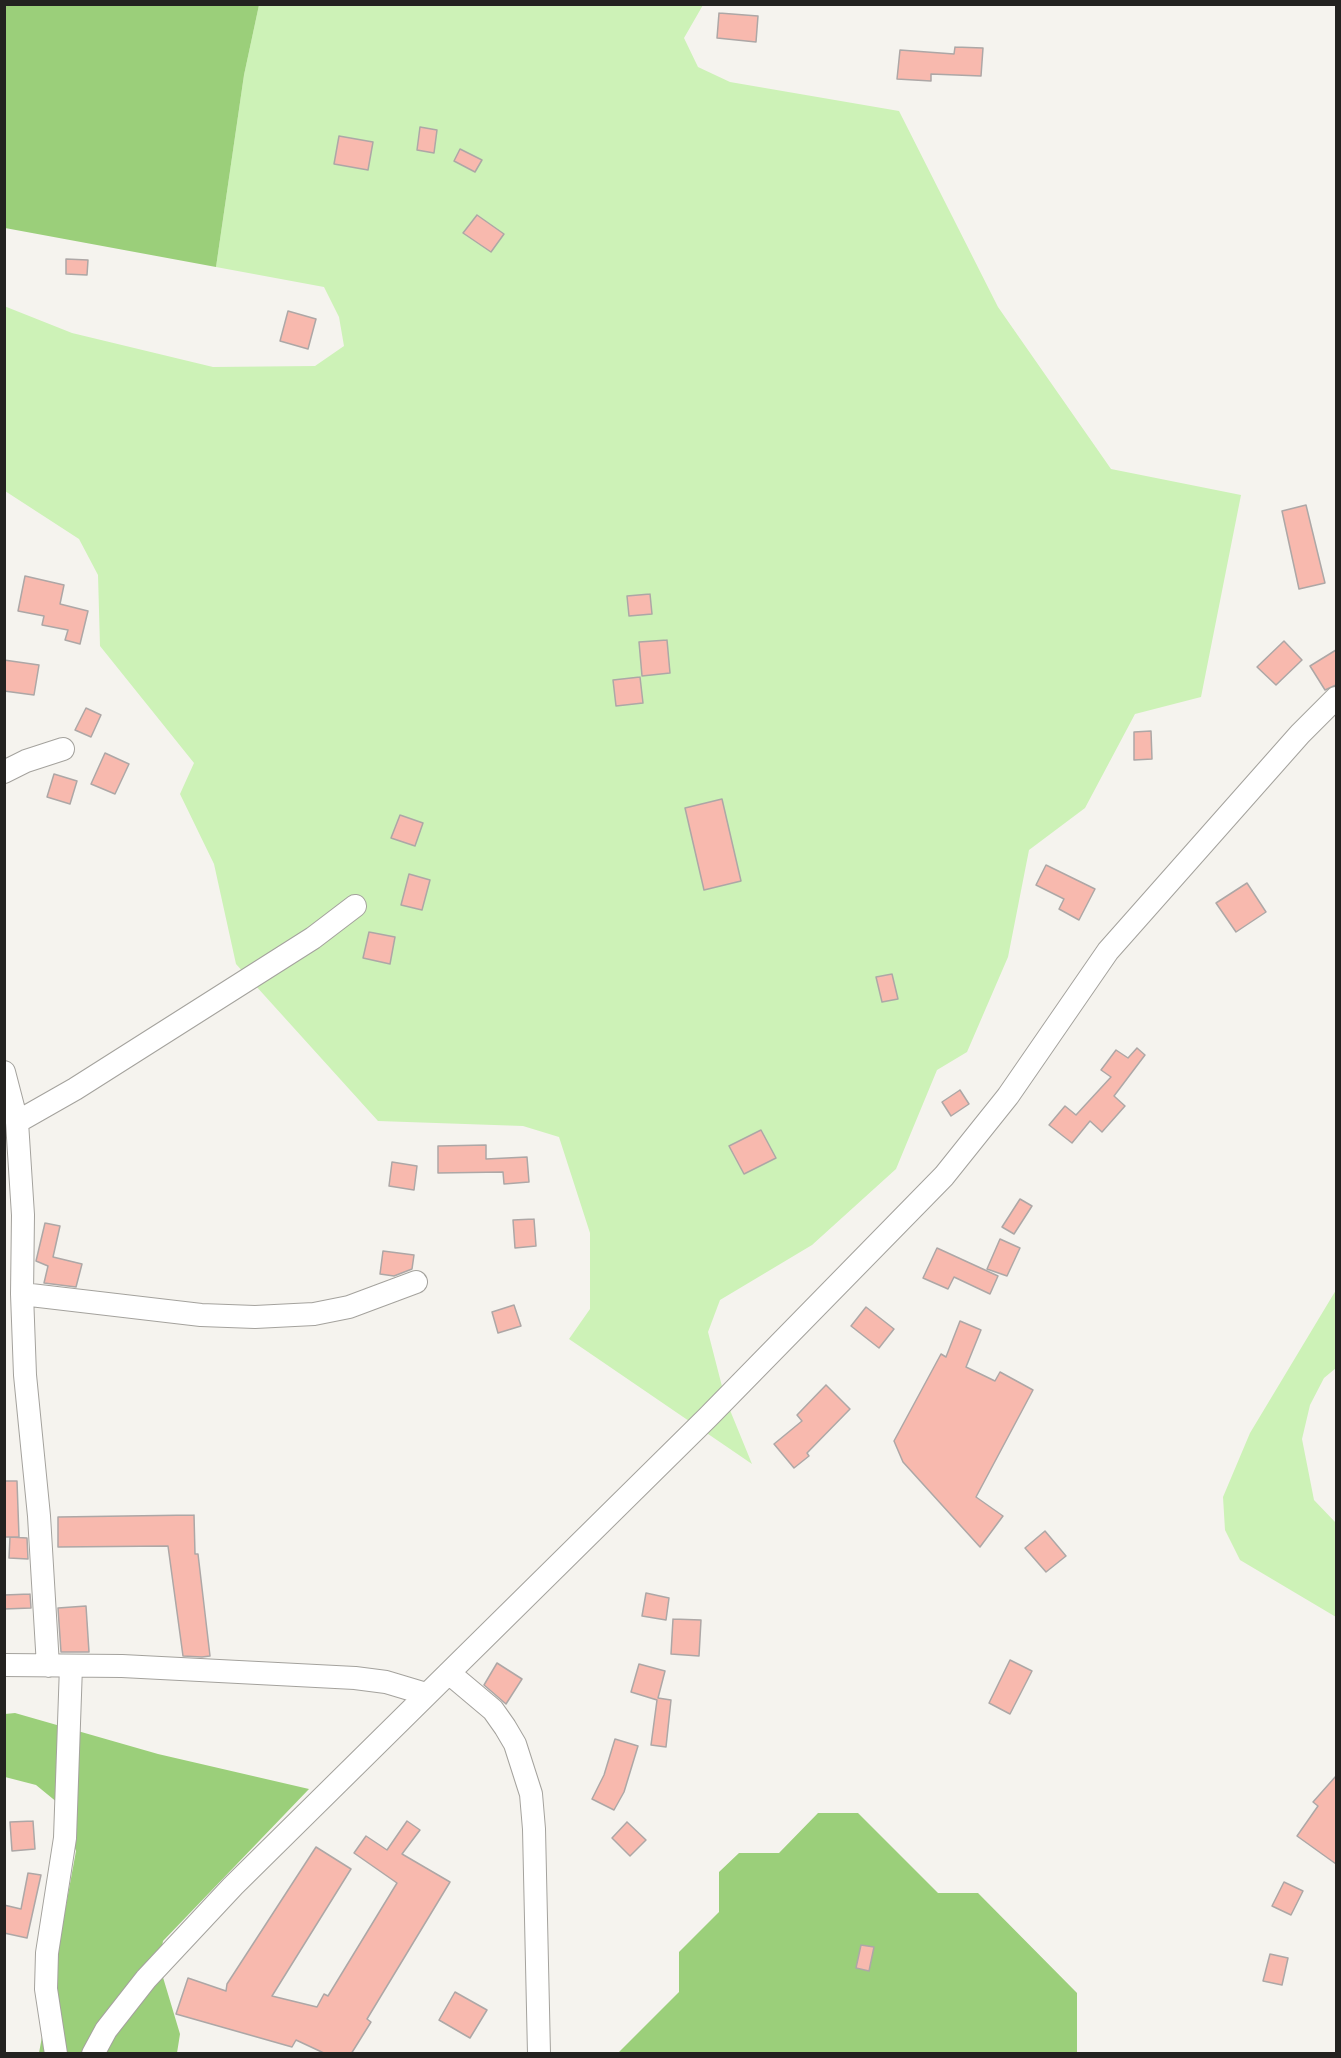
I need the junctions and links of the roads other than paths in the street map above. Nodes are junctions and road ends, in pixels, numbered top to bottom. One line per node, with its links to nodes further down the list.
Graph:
1 (1336, 698): 13 (street)
2 (63, 749): 3 (street)
3 (4, 772)
4 (355, 906): 6 (street)
5 (4, 1072): 6 (street)
6 (17, 1122): 7 (street)
7 (12, 1180): 9 (street)
8 (416, 1282): 9 (street)
9 (22, 1294): 11 (street)
10 (4, 1665): 11 (street)
11 (48, 1666): 12 (street)
12 (71, 1666): 14 (street); 15 (street)
13 (449, 1673): 14 (street); 17 (street)
14 (426, 1694): 16 (street)
15 (56, 2054)
16 (93, 2054)
17 (538, 2054)

